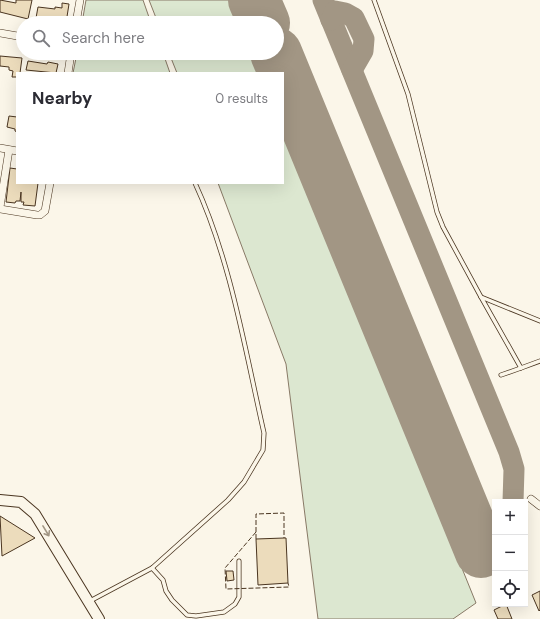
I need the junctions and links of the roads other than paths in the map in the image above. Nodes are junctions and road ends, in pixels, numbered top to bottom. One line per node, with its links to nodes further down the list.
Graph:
1 (80, 0): 3 (street)
2 (374, 0): 13 (lane)
3 (77, 16)
4 (0, 33): 5 (street)
5 (16, 36)
6 (70, 60): 7 (street)
7 (68, 72)
8 (0, 148): 9 (street)
9 (13, 151): 12 (street)
10 (50, 184): 12 (street)
11 (195, 184): 22 (lane)
12 (0, 208)
13 (481, 297): 14 (lane); 16 (lane)
14 (540, 322)
15 (540, 360): 16 (lane)
16 (521, 368): 17 (lane)
17 (501, 376)
18 (531, 499): 20 (street)
19 (0, 500): 23 (main road, one-way to 23)
20 (540, 506)
21 (239, 562): 22 (lane)
22 (152, 568): 23 (lane)
23 (88, 601): 24 (main road)
24 (99, 619)

